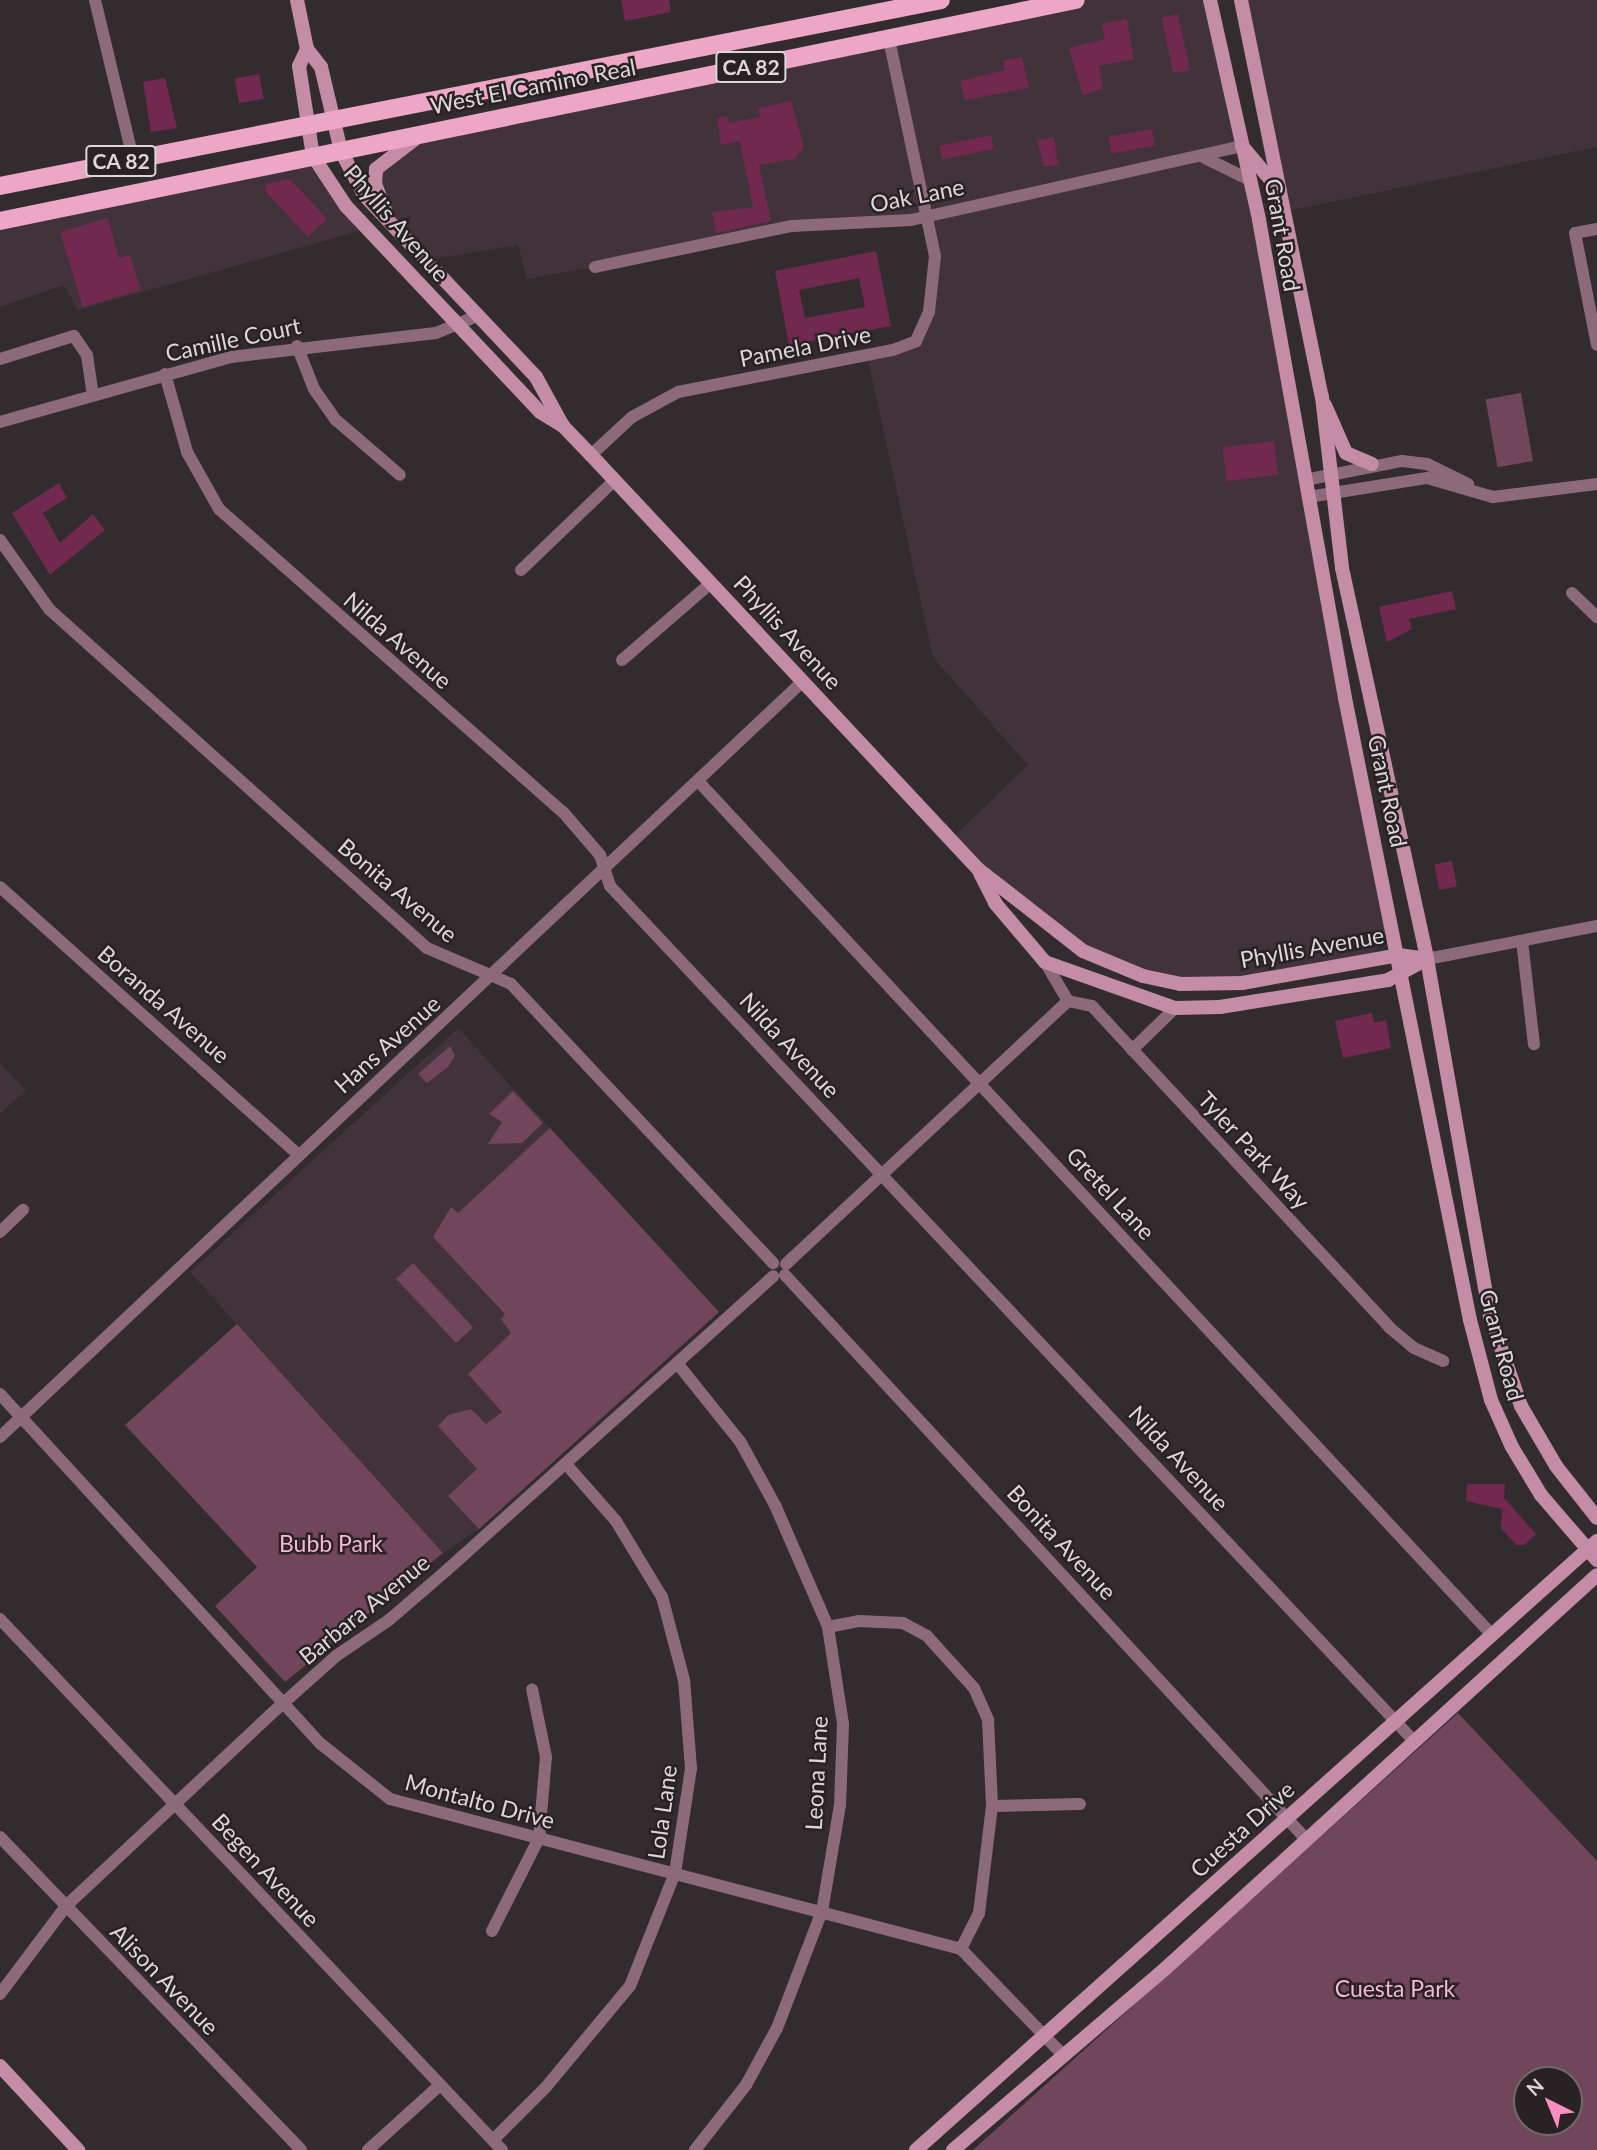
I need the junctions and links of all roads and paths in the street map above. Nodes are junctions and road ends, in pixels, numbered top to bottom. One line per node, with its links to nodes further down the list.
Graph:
1 (95, 0): 18 (street)
2 (298, 0): 9 (main road)
3 (941, 0): 7 (main road, West El Camino Real / CA 82)
4 (1076, 0): 8 (main road, West El Camino Real / CA 82)
5 (1210, 0): 13 (main road, Grant Road)
6 (1241, 0): 14 (main road, Grant Road)
7 (877, 7): 10 (main road, West El Camino Real / CA 82)
8 (889, 39): 12 (main road, West El Camino Real / CA 82); 25 (street)
9 (307, 49): 10 (main road, Phyllis Avenue); 11 (main road, Phyllis Avenue)
10 (335, 120): 11 (main road, West El Camino Real / CA 82); 15 (main road, Phyllis Avenue)
11 (308, 125): 16 (main road, Phyllis Avenue); 18 (main road, West El Camino Real / CA 82)
12 (425, 133): 15 (main road, West El Camino Real / CA 82); 27 (main road)
13 (1242, 146): 17 (street, Oak Lane); 19 (main road); 21 (main road, Grant Road)
14 (1274, 149): 19 (main road); 24 (main road, Grant Road)
15 (341, 151): 16 (main road, West El Camino Real / CA 82); 27 (main road, Phyllis Avenue)
16 (313, 156): 26 (main road, West El Camino Real / CA 82); 31 (main road, Phyllis Avenue)
17 (1205, 158): 21 (street); 25 (street, Oak Lane)
18 (133, 159): 20 (main road, West El Camino Real / CA 82)
19 (1261, 164): 21 (main road); 24 (main road)
20 (37, 178): 22 (main road, West El Camino Real / CA 82); 23 (main road)
21 (1250, 180): 45 (main road, Grant Road)
22 (0, 186)
23 (0, 198)
24 (1284, 198): 37 (main road, Grant Road)
25 (929, 214): 29 (street, Oak Lane); 40 (street, Pamela Drive)
26 (0, 221)
27 (392, 226): 30 (main road, Phyllis Avenue)
28 (1597, 229): 32 (street)
29 (595, 267)
30 (477, 316): 31 (street, Camille Court); 39 (main road, Phyllis Avenue)
31 (458, 325): 33 (street, Camille Court); 39 (main road, Phyllis Avenue)
32 (1597, 345)
33 (297, 346): 35 (street, Camille Court); 42 (street)
34 (0, 359): 36 (street)
35 (165, 374): 36 (street, Camille Court); 59 (street, Nilda Avenue)
36 (93, 396): 38 (street, Camille Court)
37 (1322, 397): 41 (main road); 43 (main road, Grant Road)
38 (0, 422)
39 (563, 426): 40 (main road, Phyllis Avenue)
40 (591, 455): 44 (main road, Phyllis Avenue)
41 (1372, 464): 43 (street); 49 (street)
42 (400, 475)
43 (1328, 475): 45 (street); 47 (main road, Grant Road)
44 (615, 480): 51 (street); 52 (main road, Phyllis Avenue)
45 (1305, 480): 48 (main road, Grant Road)
46 (1597, 484): 49 (street)
47 (1331, 492): 48 (street); 49 (street); 64 (main road, Grant Road)
48 (1308, 497): 63 (main road, Grant Road)
49 (1493, 497)
50 (0, 540): 67 (street, Bonita Avenue)
51 (521, 570)
52 (711, 583): 55 (street); 56 (main road, Phyllis Avenue)
53 (1572, 593): 54 (street)
54 (1597, 617)
55 (622, 660)
56 (803, 681): 57 (street, Hans Avenue); 58 (main road, Phyllis Avenue)
57 (698, 781): 59 (street, Hans Avenue); 72 (street, Gretel Lane)
58 (978, 869): 63 (main road, Phyllis Avenue); 65 (main road, Phyllis Avenue)
59 (604, 872): 67 (street, Hans Avenue); 74 (street, Nilda Avenue)
60 (0, 887): 73 (street, Boranda Avenue)
61 (1597, 926): 62 (street)
62 (1521, 941): 64 (street); 70 (street)
63 (1399, 955): 64 (main road, Phyllis Avenue); 66 (main road, Grant Road)
64 (1427, 959): 66 (main road, Phyllis Avenue); 84 (main road, Grant Road)
65 (1045, 962): 68 (street); 69 (main road, Phyllis Avenue)
66 (1403, 976): 69 (main road, Phyllis Avenue); 85 (main road, Grant Road)
67 (491, 977): 73 (street, Hans Avenue); 77 (street, Bonita Avenue)
68 (1068, 1001): 71 (street, Tyler Park Way); 72 (street, Barbara Avenue)
69 (1175, 1009): 71 (street)
70 (1534, 1044)
71 (1132, 1050): 78 (street, Tyler Park Way)
72 (980, 1083): 74 (street, Barbara Avenue); 89 (street, Gretel Lane)
73 (298, 1154): 81 (street, Hans Avenue)
74 (883, 1173): 77 (street, Barbara Avenue); 92 (street, Nilda Avenue)
75 (23, 1209): 76 (street)
76 (0, 1232)
77 (779, 1269): 79 (street, Barbara Avenue); 97 (street, Bonita Avenue)
78 (1443, 1361)
79 (677, 1363): 83 (street, Barbara Avenue); 88 (street, Leona Lane)
80 (0, 1394): 81 (street, Montalto Drive)
81 (20, 1418): 82 (street, Hans Avenue); 91 (street, Montalto Drive)
82 (0, 1437)
83 (566, 1464): 91 (street, Barbara Avenue); 101 (street, Lola Lane)
84 (1597, 1518)
85 (1594, 1550): 89 (main road, Cuesta Drive)
86 (1597, 1575): 93 (main road)
87 (0, 1619): 94 (street, Begen Avenue)
88 (828, 1627): 96 (street); 103 (street, Leona Lane)
89 (1493, 1636): 92 (main road, Cuesta Drive)
90 (532, 1689): 99 (street)
91 (285, 1701): 94 (street, Barbara Avenue); 99 (street, Montalto Drive)
92 (1396, 1721): 93 (street, Nilda Avenue); 97 (main road, Cuesta Drive)
93 (1414, 1741): 100 (main road)
94 (175, 1804): 102 (street, Barbara Avenue); 110 (street, Begen Avenue)
95 (1080, 1804): 96 (street)
96 (992, 1806): 105 (street)
97 (1288, 1819): 100 (street, Bonita Avenue); 107 (main road, Cuesta Drive)
98 (0, 1837): 102 (street, Alison Avenue)
99 (539, 1838): 101 (street, Montalto Drive); 104 (street)
100 (1307, 1840): 108 (main road)
101 (675, 1873): 103 (street, Montalto Drive); 111 (street, Lola Lane)
102 (66, 1906): 106 (street, Barbara Avenue); 113 (street, Alison Avenue)
103 (822, 1912): 105 (street, Montalto Drive); 116 (street, Leona Lane)
104 (492, 1931)
105 (961, 1949): 107 (street)
106 (0, 1994)
107 (1043, 2038): 108 (street); 117 (main road, Cuesta Drive)
108 (1064, 2056): 118 (main road)
109 (0, 2066): 112 (main road)
110 (440, 2084): 111 (street, Begen Avenue); 114 (street)
111 (493, 2140): 115 (street, Begen Avenue)
112 (78, 2150)
113 (300, 2150)
114 (368, 2150)
115 (502, 2150)
116 (695, 2150)
117 (916, 2150)
118 (953, 2150)

